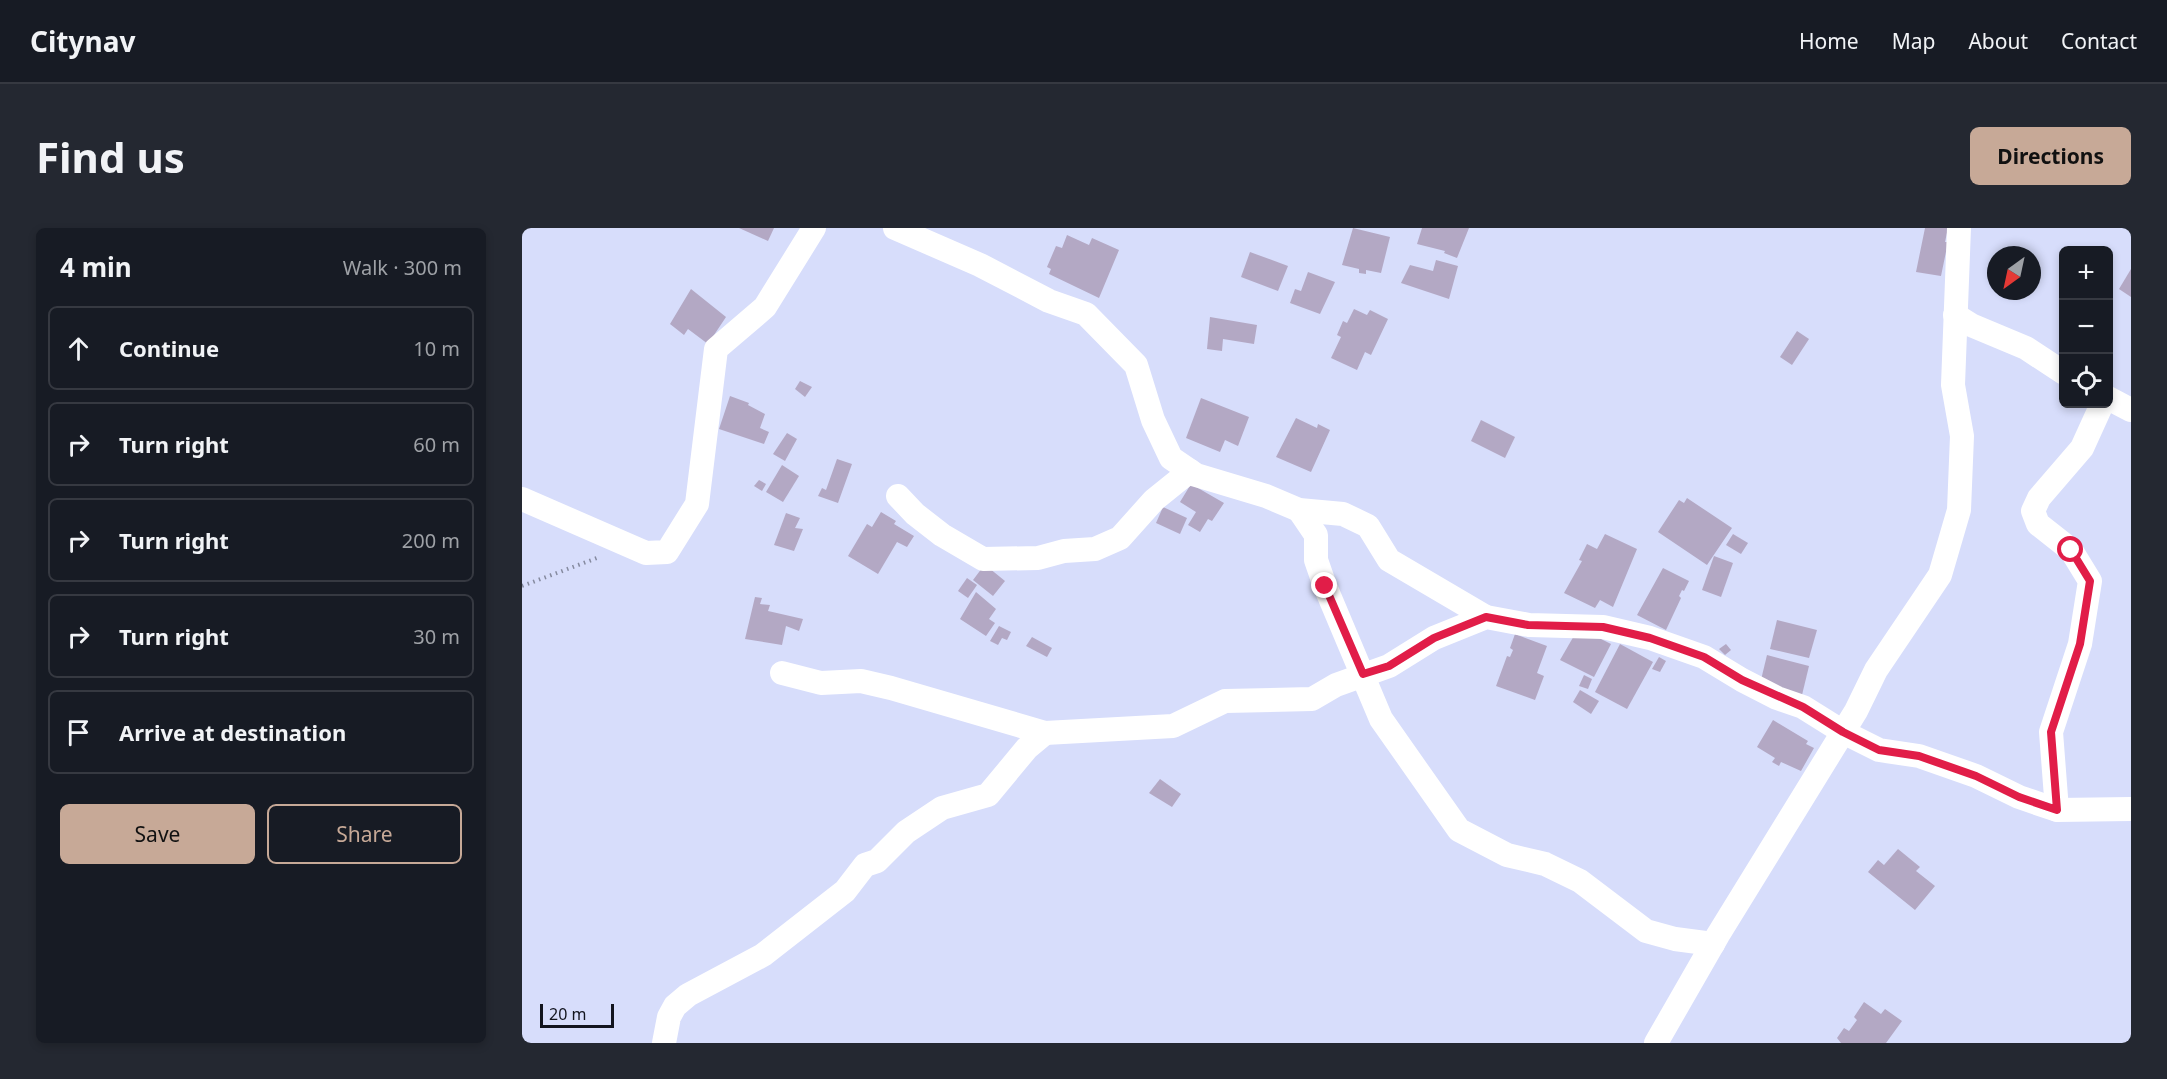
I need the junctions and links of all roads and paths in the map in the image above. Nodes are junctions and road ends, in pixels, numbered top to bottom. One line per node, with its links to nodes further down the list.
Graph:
1 (814, 228): 13 (street)
2 (895, 228): 9 (street)
3 (1959, 228): 4 (street)
4 (1955, 315): 5 (street); 18 (street)
5 (2059, 370)
6 (2113, 400): 8 (street)
7 (2100, 408): 21 (street)
8 (2131, 410)
9 (1190, 471): 10 (street); 12 (street)
10 (898, 496)
11 (522, 499): 13 (street)
12 (1299, 510): 15 (street); 17 (street)
13 (630, 546): 14 (path)
14 (522, 586)
15 (1486, 617): 17 (street); 18 (street)
16 (782, 673): 19 (street)
17 (1363, 674): 19 (street); 22 (street)
18 (1843, 732): 21 (street); 22 (street)
19 (1045, 734): 23 (street)
20 (2131, 809): 21 (street)
21 (2057, 810)
22 (1713, 944): 24 (street)
23 (664, 1043)
24 (1656, 1043)

